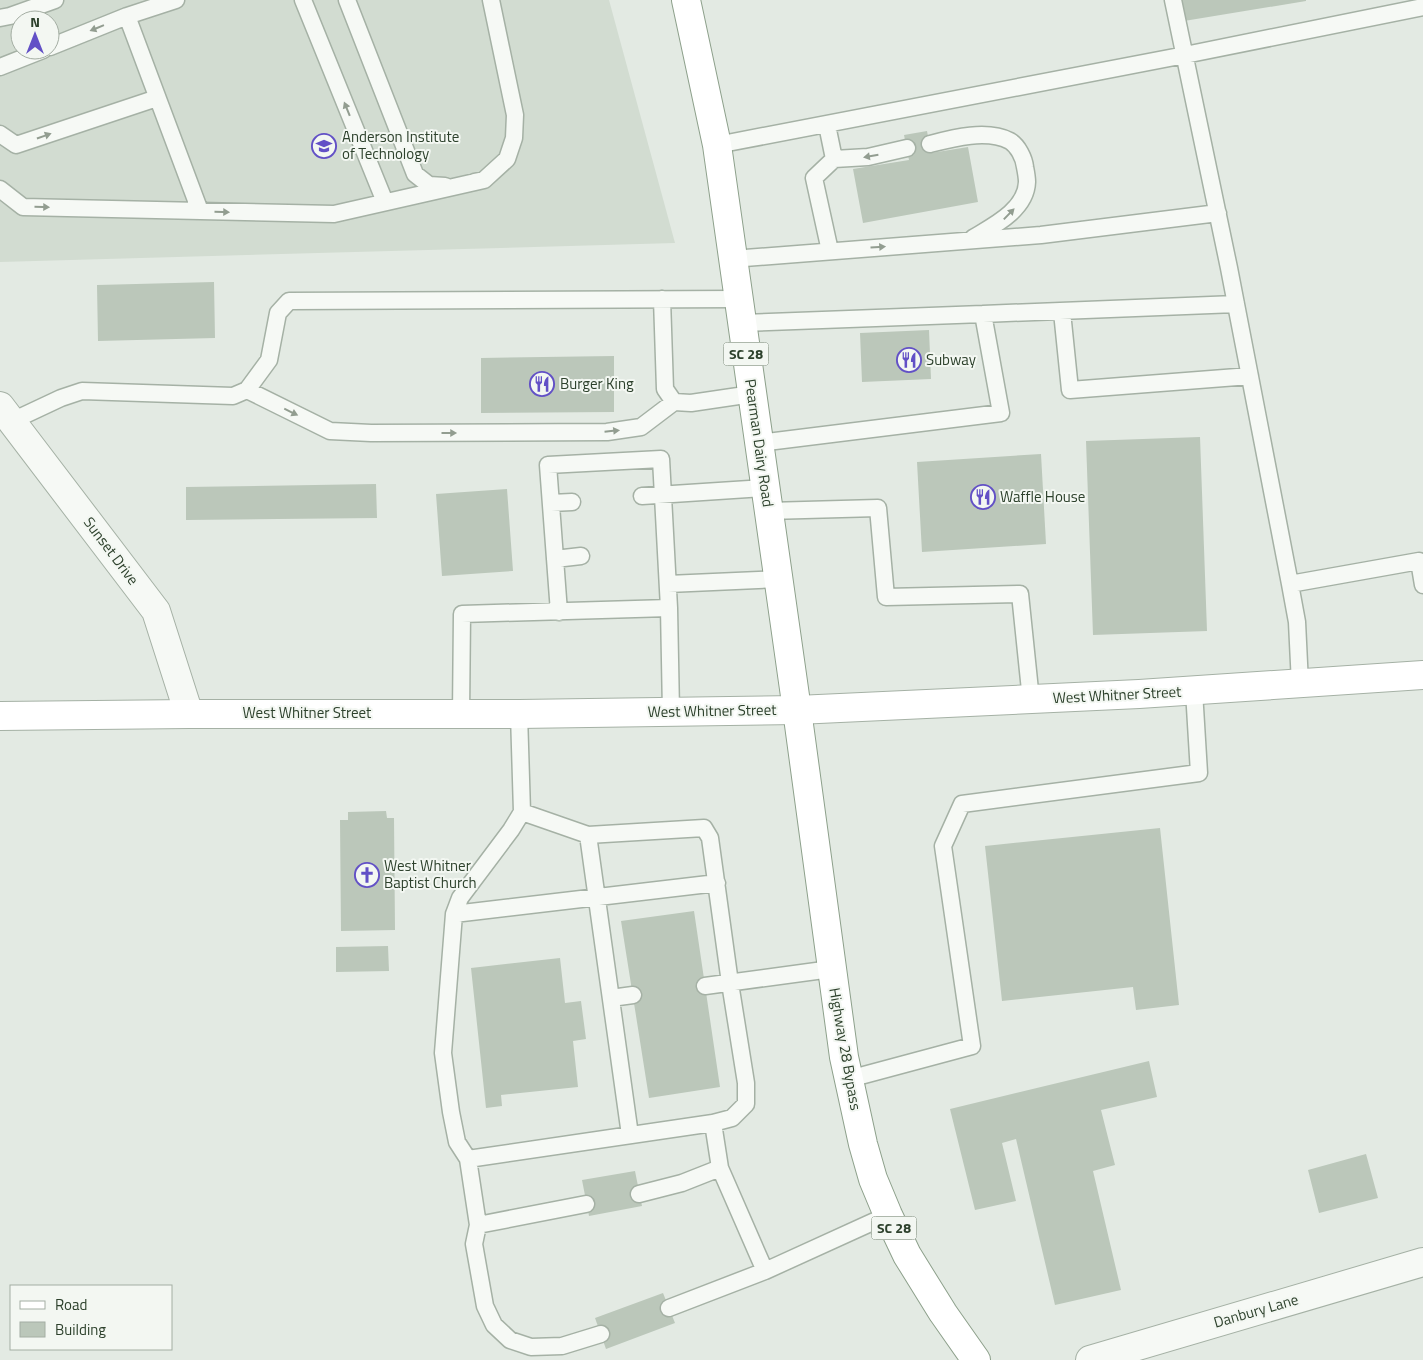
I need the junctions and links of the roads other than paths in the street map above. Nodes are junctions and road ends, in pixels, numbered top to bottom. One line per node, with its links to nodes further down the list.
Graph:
1 (55, 0): 10 (lane)
2 (176, 0): 9 (lane)
3 (303, 0): 24 (lane, one-way to 3)
4 (347, 0): 22 (lane)
5 (491, 0): 22 (lane)
6 (686, 0): 19 (main road, Pearman Dairy Road / SC 28)
7 (1173, 0): 12 (lane)
8 (1423, 7): 12 (lane)
9 (127, 16): 11 (lane, one-way to 11); 15 (lane)
10 (0, 18)
11 (60, 43)
12 (1184, 55): 16 (lane); 26 (lane)
13 (18, 60): 14 (lane)
14 (0, 67)
15 (157, 98): 17 (lane, one-way to 15); 25 (lane)
16 (827, 125): 19 (lane); 21 (lane)
17 (0, 134)
18 (930, 144): 27 (lane, one-way to 18)
19 (717, 145): 29 (main road, Pearman Dairy Road / SC 28)
20 (907, 148): 21 (lane, one-way to 21)
21 (834, 159): 28 (lane)
22 (484, 180): 24 (lane)
23 (0, 189): 25 (lane, one-way to 25)
24 (386, 202): 25 (lane, one-way to 24)
25 (200, 211)
26 (1218, 213): 27 (lane); 31 (lane)
27 (969, 241): 28 (lane, one-way to 27)
28 (830, 251): 29 (lane)
29 (732, 259): 32 (main road, Pearman Dairy Road / SC 28)
30 (662, 299): 32 (lane); 36 (lane); 38 (lane)
31 (1236, 304): 33 (lane); 35 (lane)
32 (740, 311): 34 (lane); 37 (main road, Pearman Dairy Road / SC 28)
33 (1062, 312): 34 (lane); 35 (lane)
34 (983, 314): 40 (lane)
35 (1250, 376): 50 (lane)
36 (247, 390): 38 (lane, one-way to 38); 39 (lane)
37 (752, 394): 38 (lane); 40 (main road, Pearman Dairy Road / SC 28)
38 (674, 402)
39 (6, 414): 60 (street, Sunset Drive)
40 (759, 443): 43 (main road, Pearman Dairy Road / SC 28)
41 (663, 494): 42 (lane); 43 (lane); 45 (lane); 49 (lane)
42 (642, 496)
43 (767, 500): 48 (main road, Pearman Dairy Road / SC 28); 57 (lane)
44 (572, 502): 45 (lane)
45 (551, 503): 47 (lane)
46 (581, 556): 47 (lane)
47 (555, 559): 53 (lane)
48 (778, 579): 49 (lane); 58 (main road, Pearman Dairy Road / SC 28)
49 (668, 584): 52 (lane)
50 (1290, 584): 51 (lane); 55 (lane)
51 (1423, 585)
52 (669, 608): 53 (lane); 59 (lane)
53 (559, 612): 61 (lane)
54 (1423, 675): 55 (main road, West Whitner Street)
55 (1300, 684): 56 (main road, West Whitner Street)
56 (1194, 691): 57 (main road, West Whitner Street); 74 (lane)
57 (1031, 700): 58 (main road, West Whitner Street)
58 (797, 710): 59 (main road, West Whitner Street); 69 (main road, Highway 28 Bypass / SC 28)
59 (671, 712): 62 (main road, West Whitner Street)
60 (189, 714): 61 (main road, West Whitner Street); 63 (main road, West Whitner Street)
61 (461, 714): 62 (main road, West Whitner Street)
62 (519, 714): 64 (lane)
63 (0, 716)
64 (522, 812): 65 (lane); 68 (lane)
65 (588, 835): 66 (lane); 67 (lane)
66 (717, 883): 67 (lane); 70 (lane)
67 (597, 899): 68 (lane); 73 (lane)
68 (454, 914): 77 (lane)
69 (831, 969): 70 (lane); 74 (main road, Highway 28 Bypass / SC 28)
70 (730, 983): 71 (lane); 75 (lane)
71 (705, 986)
72 (633, 996): 73 (lane)
73 (611, 998): 76 (lane)
74 (849, 1079): 81 (main road, Highway 28 Bypass / SC 28)
75 (712, 1123): 76 (lane); 78 (lane)
76 (630, 1135): 77 (lane)
77 (468, 1159): 82 (lane)
78 (720, 1168): 79 (lane); 84 (lane)
79 (639, 1194)
80 (586, 1204): 82 (lane)
81 (888, 1215): 84 (lane); 87 (main road, Highway 28 Bypass / SC 28)
82 (478, 1225): 86 (lane)
83 (1423, 1262): 88 (street, Danbury Lane)
84 (765, 1270): 85 (lane)
85 (669, 1308)
86 (601, 1334)
87 (976, 1360)
88 (1090, 1360)

